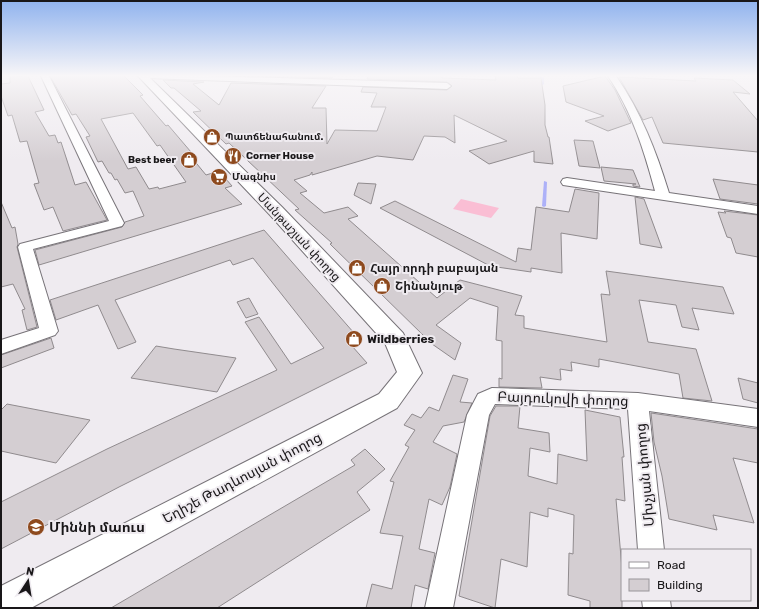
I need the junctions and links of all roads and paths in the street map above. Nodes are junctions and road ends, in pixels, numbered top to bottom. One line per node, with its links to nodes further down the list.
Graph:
1 (59, 104): 7 (street)
2 (171, 104): 8 (street, Մանթաշյան փողոց)
3 (630, 104): 5 (street)
4 (568, 182): 5 (street)
5 (663, 196): 6 (street)
6 (758, 210)
7 (1, 347)
8 (410, 373): 12 (street, Եղիշե Թադևոսյան փողոց)
9 (638, 401): 10 (street, Բայդուկովի փողոց); 11 (street, Մխչյան փողոց); 13 (street, Բայդուկովի փողոց)
10 (758, 418)
11 (651, 549)
12 (1, 605)
13 (439, 608)

